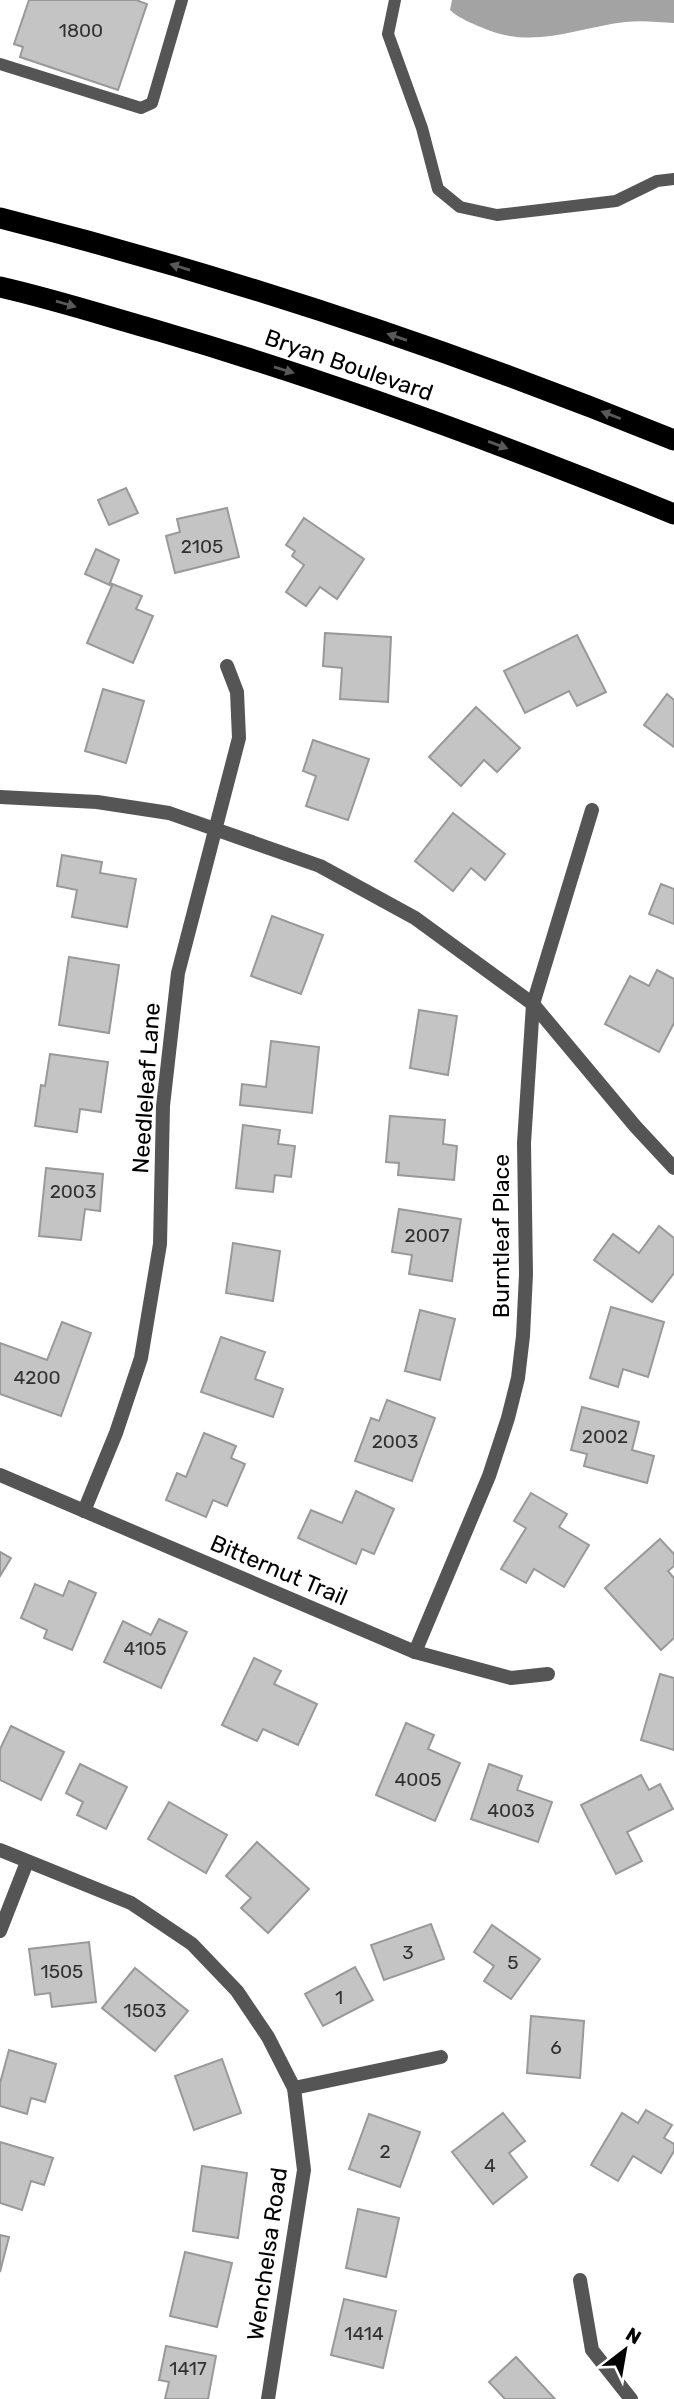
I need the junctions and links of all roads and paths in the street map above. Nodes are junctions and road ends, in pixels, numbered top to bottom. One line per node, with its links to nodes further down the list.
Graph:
1 (182, 0): 3 (lane)
2 (395, 0): 4 (lane)
3 (0, 64)
4 (674, 179)
5 (0, 218): 7 (highway, Bryan Boulevard, one-way to 5)
6 (0, 287): 8 (highway, Bryan Boulevard, one-way to 8)
7 (674, 440)
8 (674, 514)
9 (227, 666): 12 (street, Needleleaf Lane)
10 (0, 797): 12 (street)
11 (592, 810): 13 (street, Burntleaf Place)
12 (216, 829): 13 (street); 16 (street, Needleleaf Lane)
13 (533, 1004): 14 (street); 17 (street, Burntleaf Place)
14 (674, 1168)
15 (0, 1475): 16 (street, Bitternut Trail)
16 (83, 1511): 17 (street, Bitternut Trail)
17 (415, 1652): 18 (street, Bitternut Trail)
18 (548, 1674)
19 (0, 1850): 20 (street, Wenchelsa Road)
20 (27, 1863): 21 (street); 23 (street, Wenchelsa Road)
21 (0, 1931)
22 (442, 2057): 23 (street)
23 (294, 2088): 25 (street, Wenchelsa Road)
24 (580, 2280): 26 (street)
25 (268, 2399)
26 (631, 2399)

